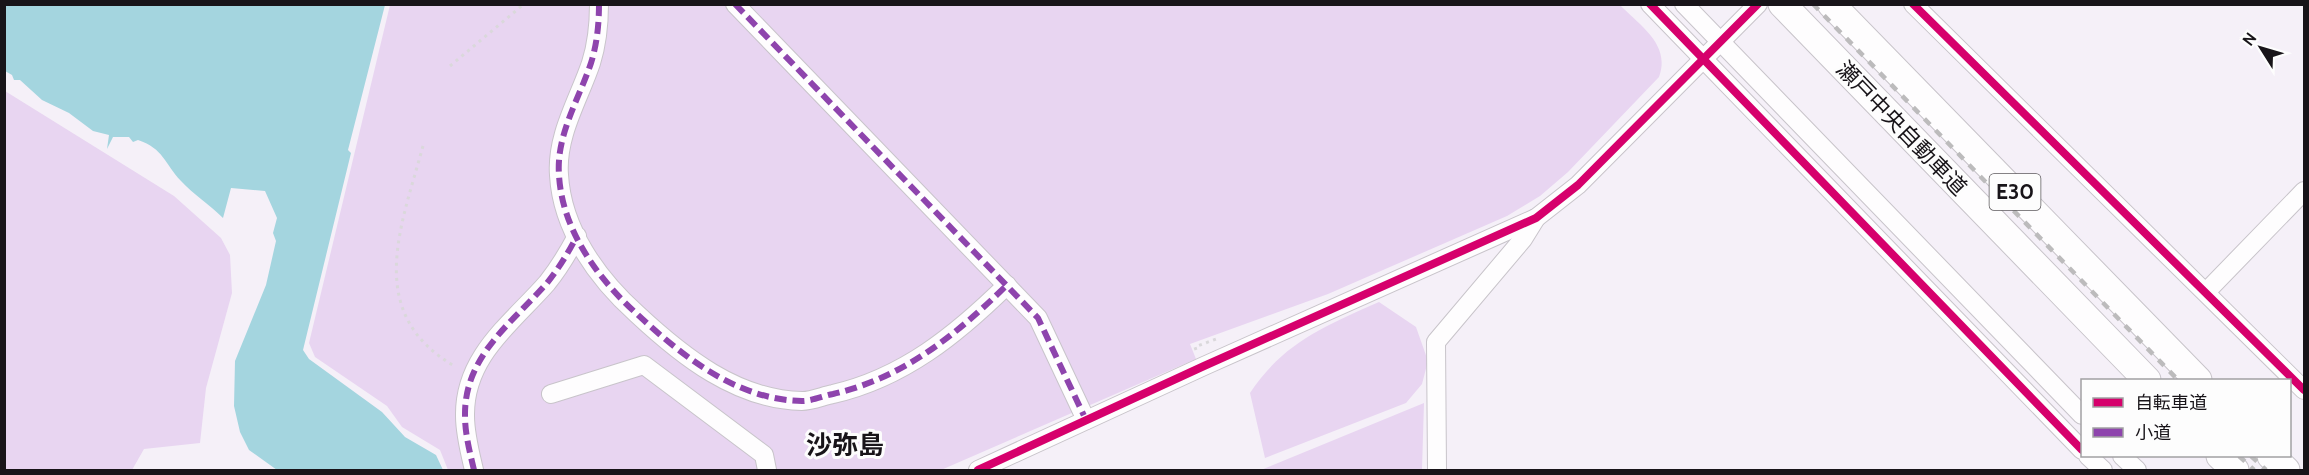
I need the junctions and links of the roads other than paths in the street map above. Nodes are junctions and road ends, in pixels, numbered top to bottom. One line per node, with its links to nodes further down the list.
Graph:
1 (599, 4): 13 (street)
2 (735, 4): 14 (street)
3 (1650, 4): 10 (street)
4 (1684, 4): 9 (street)
5 (1758, 4): 9 (street)
6 (1782, 4): 16 (highway, 瀬戸中央自動車道 / E30)
7 (1831, 4): 17 (highway, 瀬戸中央自動車道 / E30)
8 (1913, 4): 15 (street)
9 (1721, 42): 10 (street); 20 (street)
10 (1704, 59): 12 (street); 22 (street)
11 (2304, 191): 15 (street)
12 (1536, 218): 21 (street); 30 (street)
13 (577, 236): 14 (street); 27 (street)
14 (1007, 285): 21 (street)
15 (2206, 292): 18 (street)
16 (2145, 379)
17 (2196, 379)
18 (2304, 390)
19 (551, 394): 28 (street)
20 (2081, 414)
21 (1086, 420): 29 (street)
22 (2081, 449)
23 (2089, 457): 31 (street)
24 (2123, 457): 32 (street)
25 (2221, 457): 33 (highway)
26 (2272, 457): 34 (highway)
27 (474, 471)
28 (766, 471)
29 (978, 471)
30 (1437, 471)
31 (2103, 471)
32 (2137, 471)
33 (2235, 471)
34 (2286, 471)

